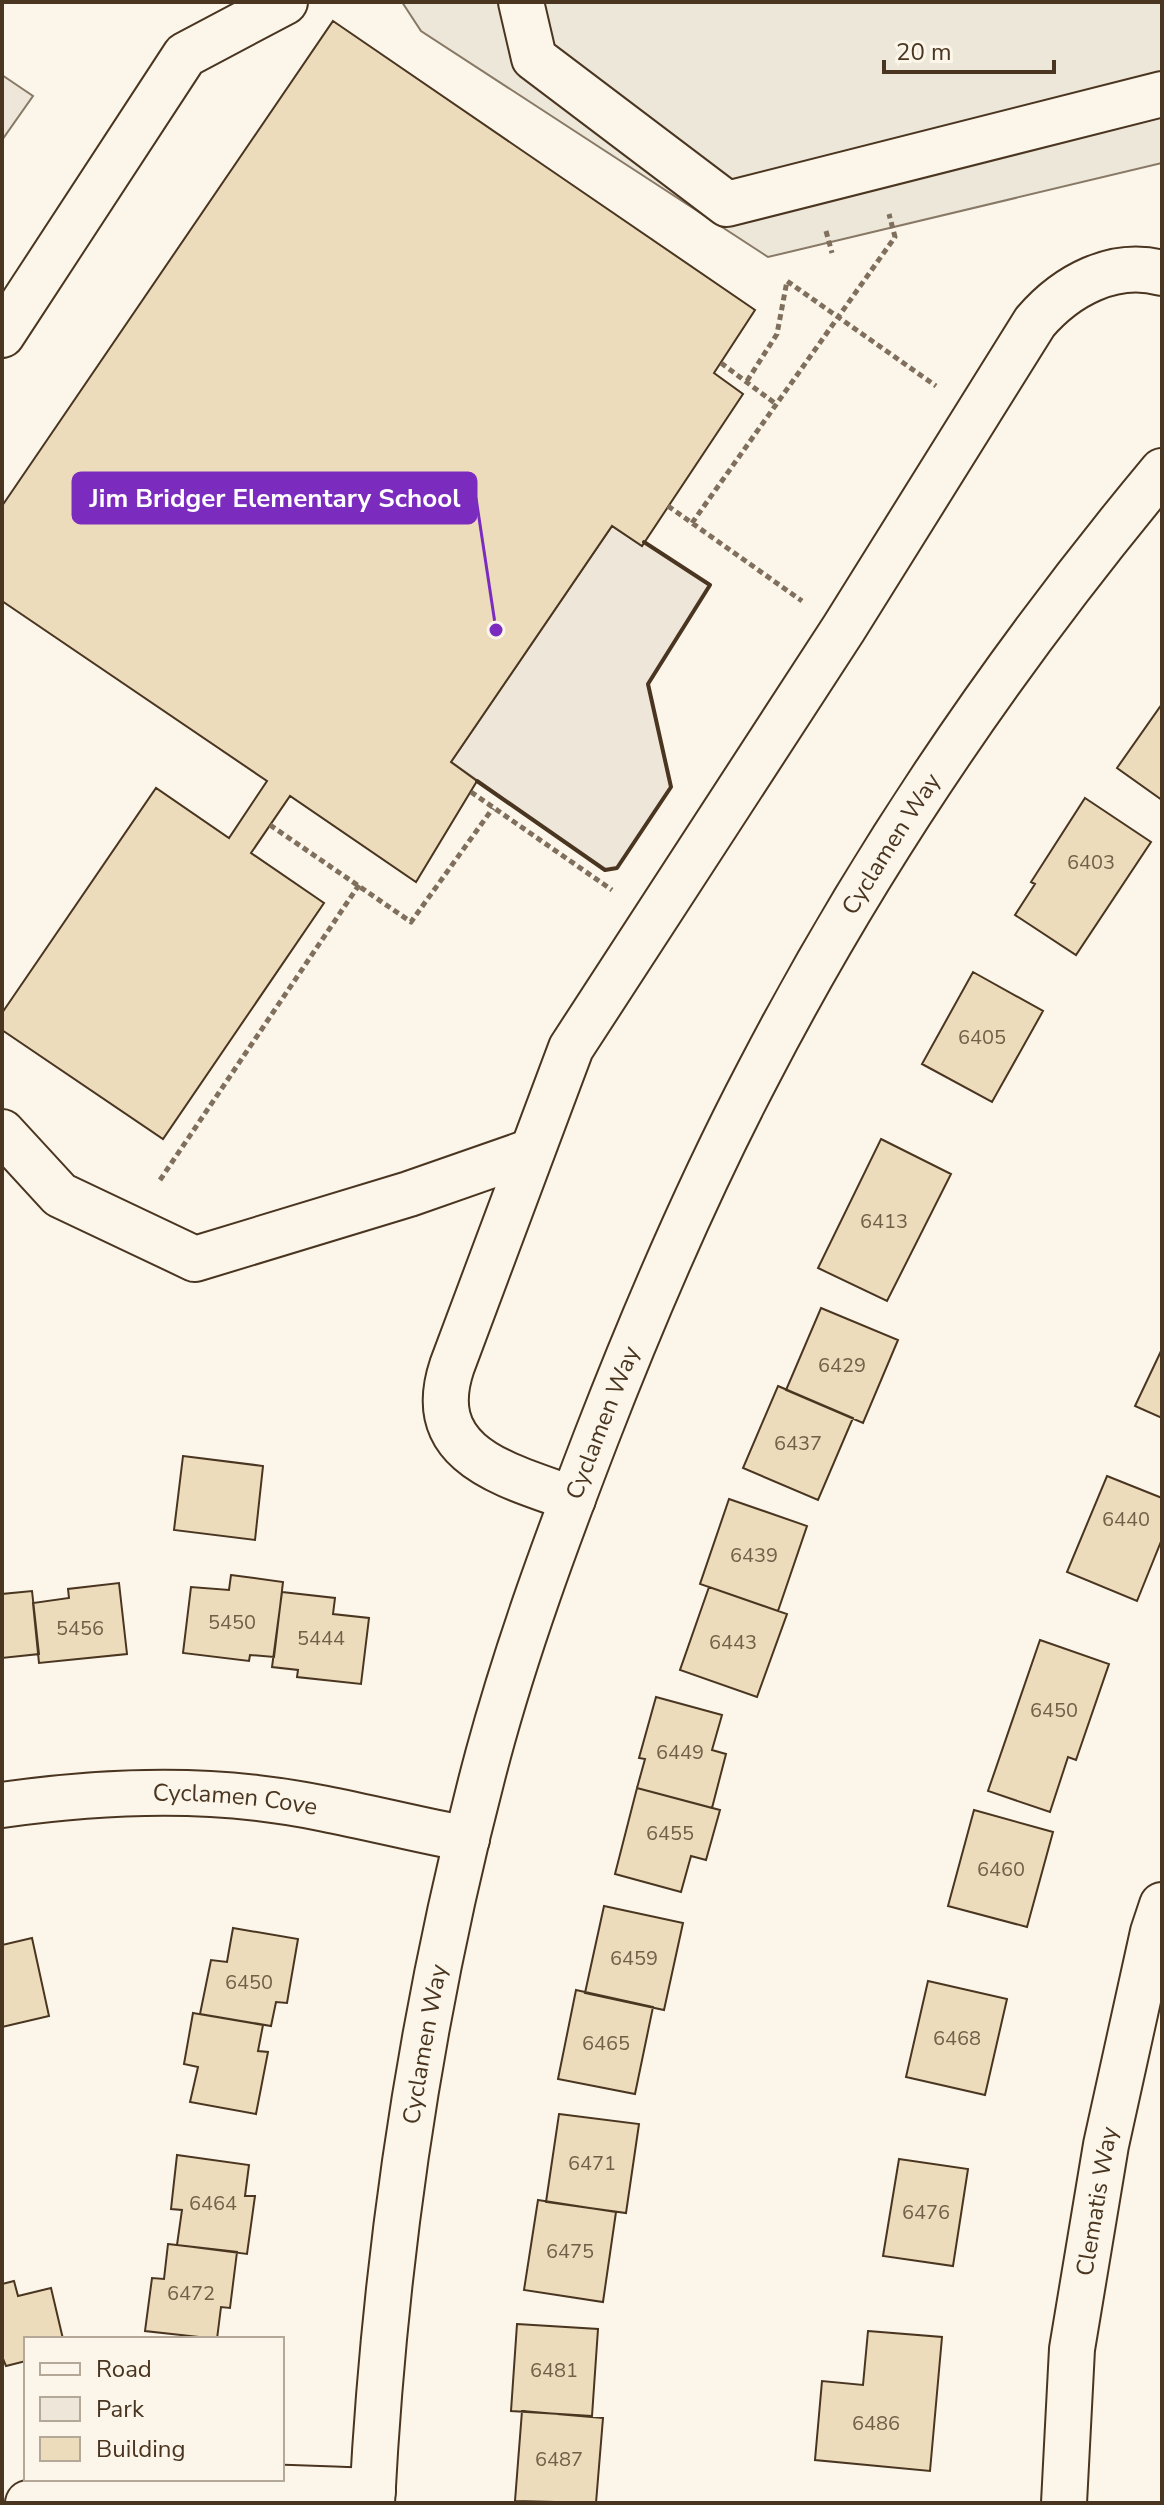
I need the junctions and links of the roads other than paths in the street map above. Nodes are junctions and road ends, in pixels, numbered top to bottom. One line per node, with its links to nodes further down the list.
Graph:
1 (285, 2): 5 (street)
2 (521, 2): 3 (street)
3 (1162, 94)
4 (1162, 273): 8 (street)
5 (2, 335)
6 (1162, 471): 9 (street, Cyclamen Way)
7 (2, 1132): 8 (street)
8 (532, 1151): 9 (street)
9 (573, 1499): 11 (street, Cyclamen Way)
10 (2, 1805): 11 (street, Cyclamen Cove)
11 (467, 1839): 13 (street, Cyclamen Way)
12 (1162, 1905): 15 (street, Clematis Way)
13 (372, 2497): 14 (street)
14 (28, 2503)
15 (1064, 2503)

